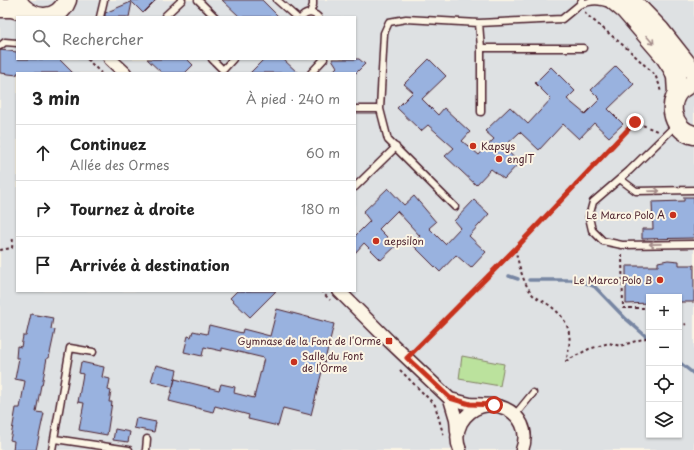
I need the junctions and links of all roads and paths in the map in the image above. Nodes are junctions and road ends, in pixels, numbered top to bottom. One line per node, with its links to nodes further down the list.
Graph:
1 (104, 0): 14 (lane)
2 (182, 0): 15 (lane)
3 (198, 0): 16 (lane)
4 (277, 0): 17 (lane)
5 (313, 0): 11 (lane)
6 (623, 3): 7 (lane); 33 (main road); 35 (main road, one-way to 35)
7 (581, 4): 20 (lane); 36 (path)
8 (22, 6): 9 (main road); 12 (main road)
9 (0, 8)
10 (65, 9): 13 (main road)
11 (310, 13): 18 (lane); 19 (lane)
12 (34, 16)
13 (48, 16)
14 (100, 16)
15 (167, 16)
16 (214, 16)
17 (295, 16)
18 (303, 16)
19 (316, 16)
20 (479, 23): 23 (lane); 38 (lane)
21 (16, 43): 22 (lane)
22 (0, 46)
23 (481, 48): 24 (lane); 39 (lane)
24 (583, 48)
25 (88, 60): 30 (path)
26 (111, 60): 31 (street)
27 (213, 60): 28 (lane)
28 (232, 60)
29 (323, 60): 32 (lane)
30 (100, 72)
31 (124, 72)
32 (312, 72)
33 (694, 73)
34 (694, 83): 35 (main road)
35 (677, 93): 40 (main road)
36 (660, 98)
37 (356, 109): 38 (lane)
38 (380, 109): 43 (lane)
39 (481, 112)
40 (677, 124): 42 (main road); 44 (lane)
41 (658, 131): 51 (path)
42 (694, 135)
43 (396, 147): 45 (lane); 47 (lane)
44 (620, 179): 46 (lane, one-way to 46); 50 (lane)
45 (356, 186)
46 (694, 190)
47 (455, 207)
48 (13, 238): 52 (path)
49 (694, 244): 50 (lane, one-way to 50)
50 (622, 245): 56 (path)
51 (515, 249): 59 (path); 61 (path)
52 (0, 250)
53 (322, 292): 55 (path)
54 (340, 292): 61 (street)
55 (330, 301)
56 (646, 308)
57 (686, 324): 58 (path)
58 (682, 325)
59 (646, 339)
60 (93, 352): 67 (lane)
61 (407, 358): 64 (street)
62 (398, 368): 69 (path)
63 (534, 393): 66 (lane)
64 (450, 398): 65 (street); 69 (street)
65 (494, 405): 66 (street); 69 (street)
66 (515, 415): 73 (street)
67 (55, 439): 70 (lane); 71 (lane)
68 (147, 439): 72 (lane)
69 (454, 443)
70 (52, 450)
71 (129, 450)
72 (146, 450)
73 (522, 450)

